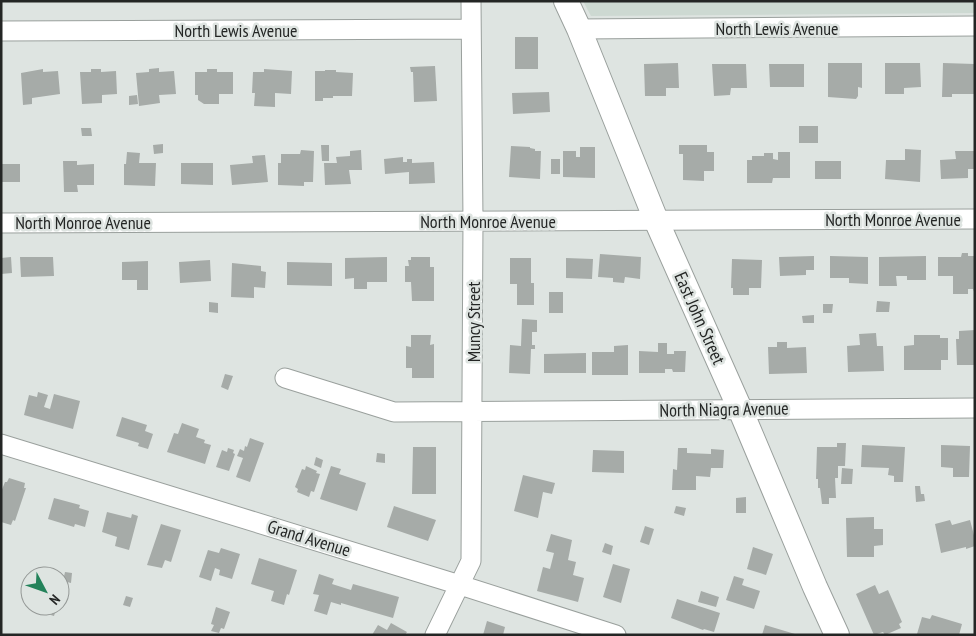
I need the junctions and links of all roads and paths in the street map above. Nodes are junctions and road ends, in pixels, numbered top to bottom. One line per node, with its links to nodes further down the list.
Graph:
1 (471, 1): 4 (street, Muncy Street)
2 (566, 1): 5 (street, East John Street)
3 (975, 26): 5 (street, North Lewis Avenue)
4 (470, 29): 6 (street, North Lewis Avenue); 9 (street, Muncy Street)
5 (579, 29): 8 (street, East John Street)
6 (1, 31)
7 (975, 218): 8 (street, North Monroe Avenue)
8 (656, 220): 9 (street, North Monroe Avenue); 13 (street, East John Street)
9 (472, 221): 10 (street, North Monroe Avenue); 14 (street, Muncy Street)
10 (1, 223)
11 (285, 378): 14 (street, North Niagra Avenue)
12 (975, 408): 13 (street, North Niagra Avenue)
13 (740, 409): 14 (street, North Niagra Avenue); 19 (street, East John Street)
14 (473, 412): 16 (street, Muncy Street)
15 (1, 444): 16 (street, Grand Avenue)
16 (460, 585): 17 (street, Muncy Street); 18 (street, Grand Avenue)
17 (435, 635)
18 (616, 635)
19 (837, 635)

